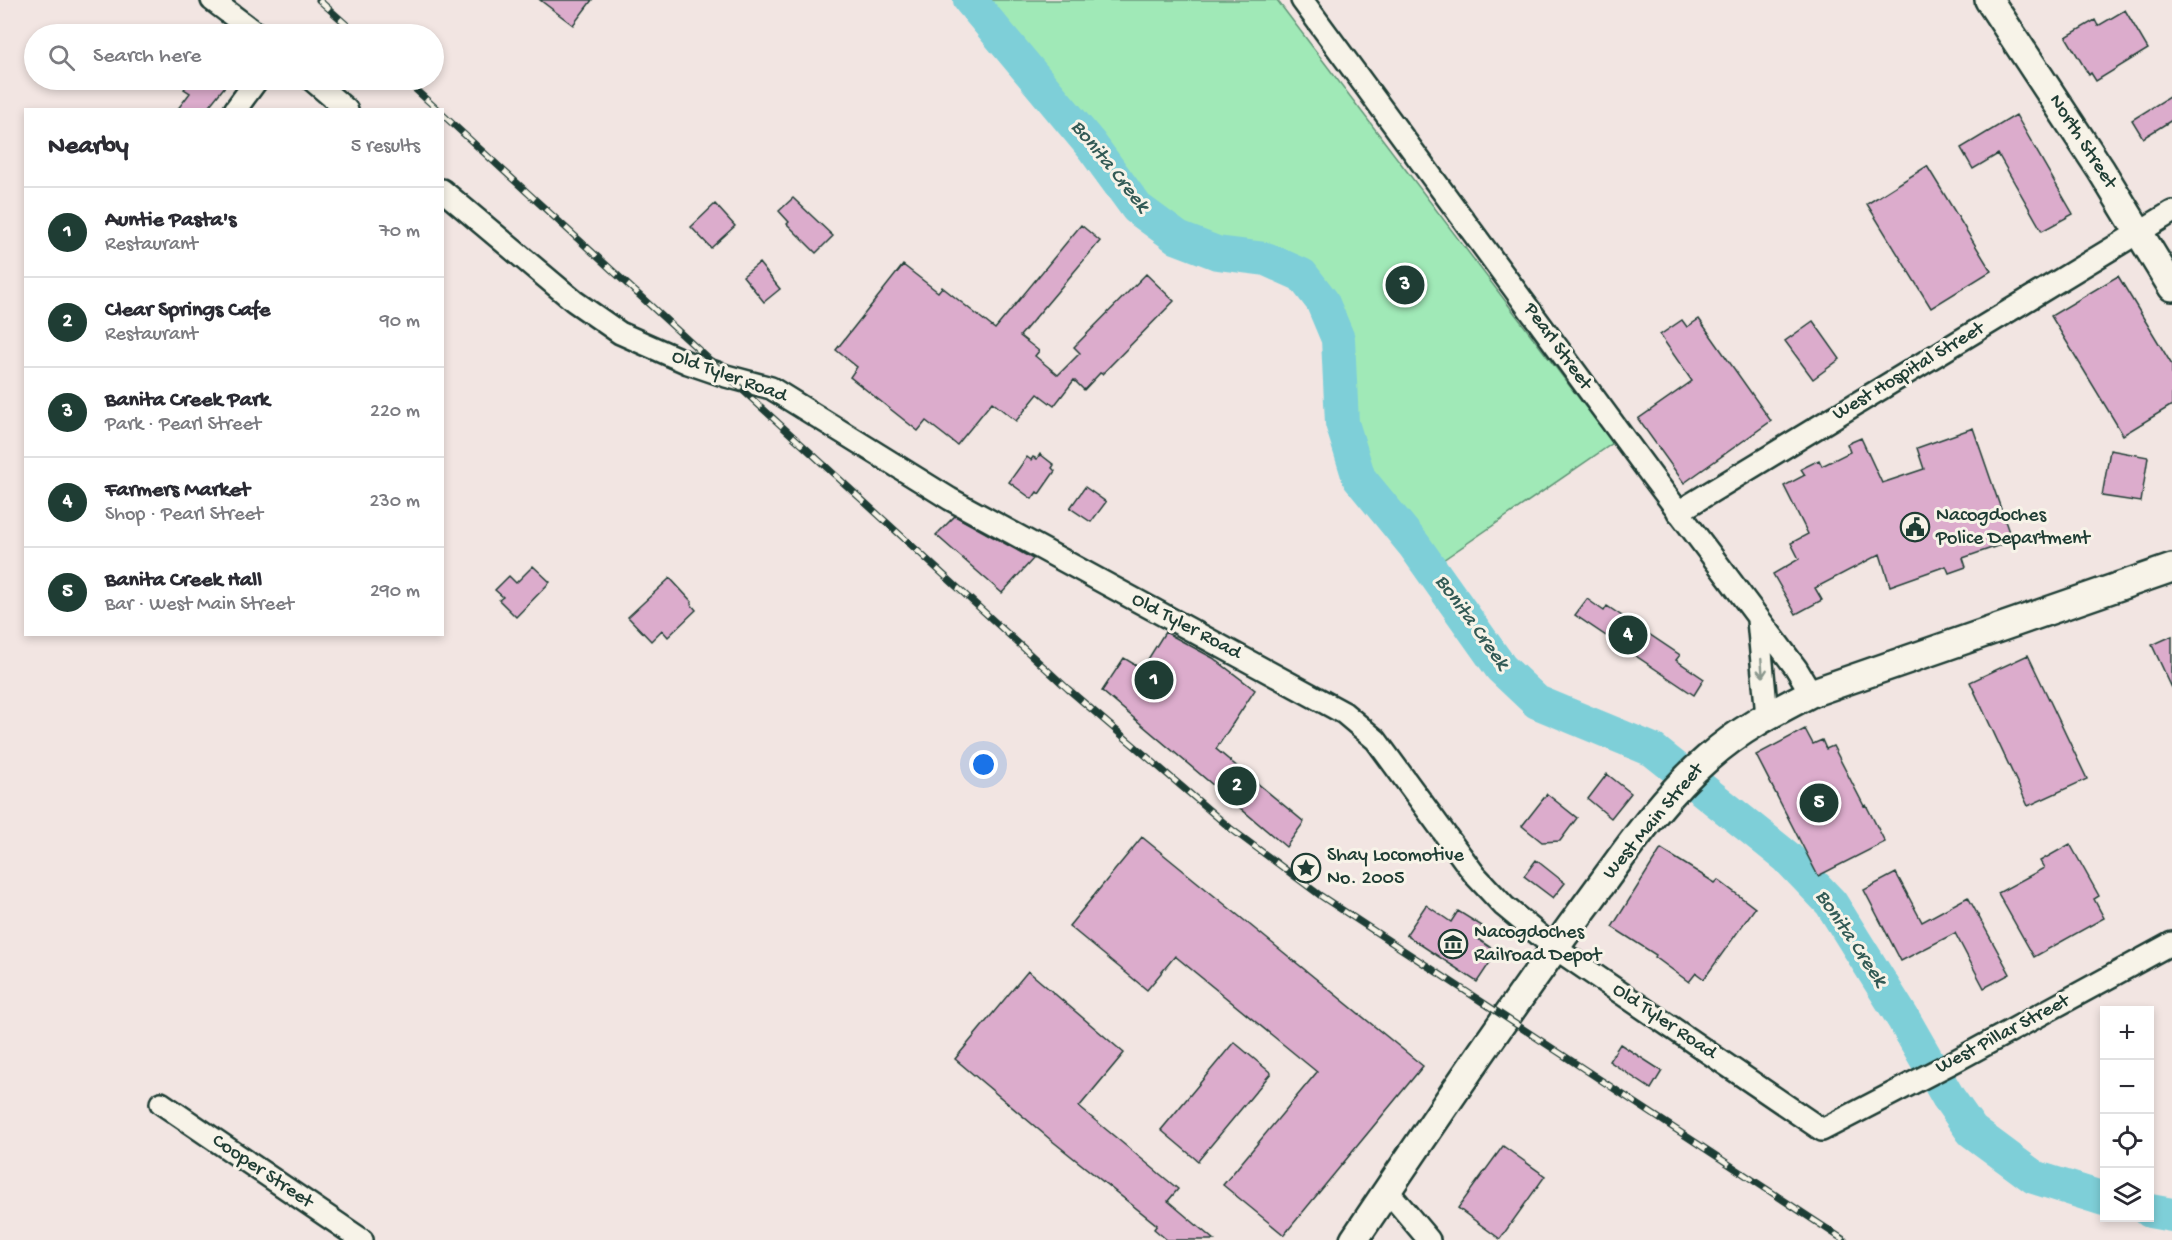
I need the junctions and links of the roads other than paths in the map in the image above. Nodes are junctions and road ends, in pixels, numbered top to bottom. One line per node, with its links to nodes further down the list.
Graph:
1 (212, 0): 4 (street)
2 (1302, 0): 13 (street, Pearl Street)
3 (1989, 0): 11 (main road, North Street)
4 (243, 24)
5 (249, 90): 7 (street)
6 (324, 90): 8 (street)
7 (236, 108)
8 (345, 108)
9 (444, 192): 19 (street, Old Tyler Road)
10 (2172, 212): 11 (street, West Hospital Street)
11 (2140, 232): 12 (main road, North Street); 13 (street, West Hospital Street)
12 (2172, 287)
13 (1678, 512): 15 (street, Pearl Street)
14 (2172, 568): 16 (main road, West Main Street)
15 (1758, 620): 16 (street, Pearl Street); 17 (street, one-way to 17)
16 (1811, 693): 17 (main road, West Main Street)
17 (1767, 716): 19 (main road, West Main Street)
18 (2172, 943): 21 (street, West Pillar Street)
19 (1555, 948): 21 (street, Old Tyler Road); 22 (main road, West Main Street)
20 (161, 1103): 23 (street, Cooper Street)
21 (1865, 1109)
22 (1387, 1190): 24 (main road, West Main Street); 25 (street)
23 (362, 1240)
24 (1354, 1240)
25 (1429, 1240)

